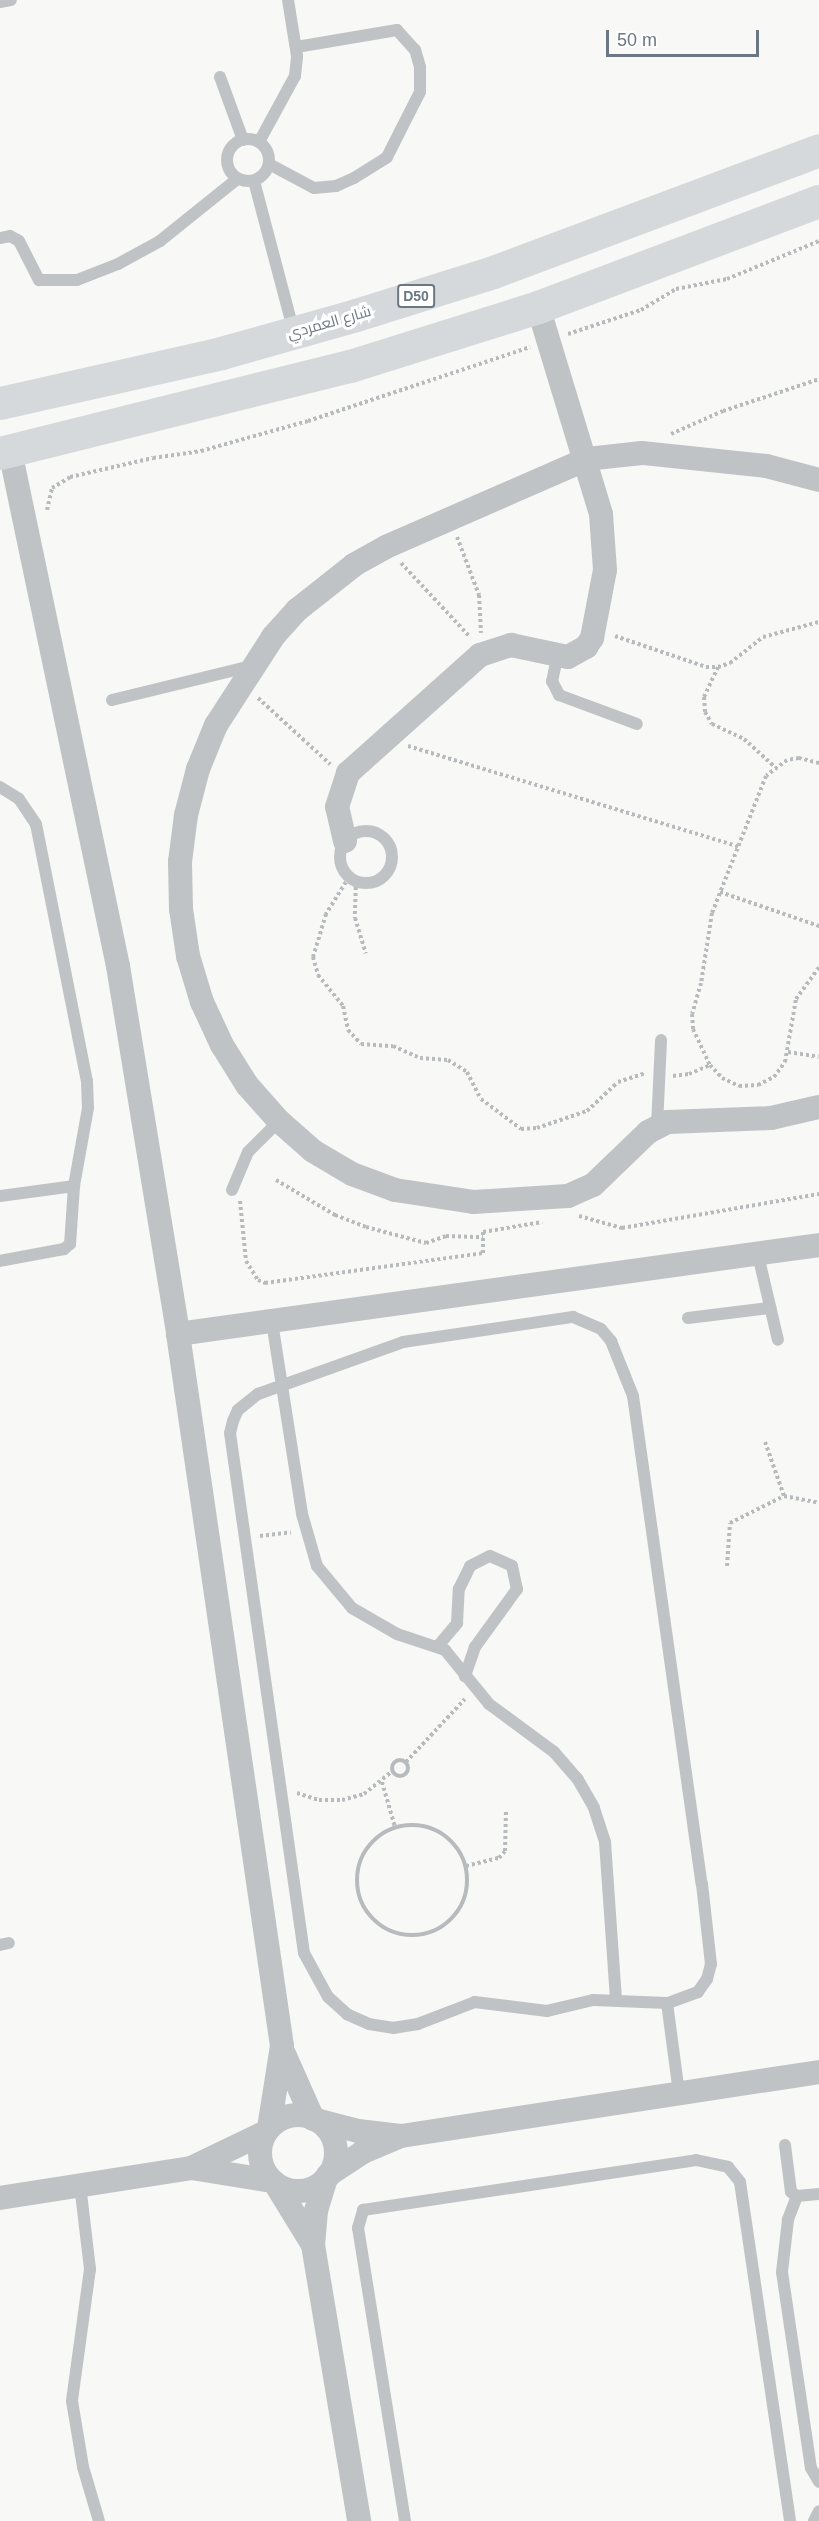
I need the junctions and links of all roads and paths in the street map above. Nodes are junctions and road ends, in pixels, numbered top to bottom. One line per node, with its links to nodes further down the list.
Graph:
1 (11, 0): 3 (lane)
2 (288, 0): 4 (lane)
3 (0, 2)
4 (296, 47): 7 (lane); 9 (lane)
5 (220, 77): 6 (lane)
6 (243, 140): 7 (lane); 10 (lane)
7 (259, 142): 9 (lane)
8 (819, 150): 16 (main road, شارع العمردي / D50)
9 (269, 164): 11 (lane)
10 (237, 179): 11 (lane); 13 (lane)
11 (254, 181): 16 (lane)
12 (819, 201): 15 (main road)
13 (0, 238)
14 (819, 241): 17 (path)
15 (538, 307): 17 (street); 20 (main road)
16 (295, 333): 19 (main road, شارع العمردي / D50)
17 (549, 341): 22 (street); 25 (path)
18 (819, 379): 21 (path)
19 (0, 403)
20 (5, 452): 25 (street)
21 (642, 453): 22 (street); 23 (street)
22 (587, 459): 24 (street); 28 (street)
23 (819, 480)
24 (449, 519): 26 (street); 29 (path)
25 (25, 535): 69 (street)
26 (386, 547): 29 (path); 32 (street)
27 (819, 622): 31 (path)
28 (597, 624): 30 (street); 31 (path)
29 (480, 651): 30 (street); 35 (street)
30 (557, 658): 34 (lane)
31 (718, 667): 37 (path)
32 (246, 675): 33 (lane); 38 (path); 53 (street)
33 (112, 700)
34 (637, 724)
35 (384, 740): 38 (street); 41 (path)
36 (819, 763): 37 (path)
37 (775, 767): 41 (path)
38 (345, 780): 40 (street)
39 (0, 787): 56 (lane)
40 (345, 841): 42 (lane); 42 (lane)
41 (738, 846): 43 (path)
42 (353, 879): 45 (path); 51 (path)
43 (720, 892): 44 (path); 50 (path)
44 (819, 926)
45 (366, 953)
46 (819, 968): 48 (path)
47 (661, 1040): 51 (lane)
48 (788, 1052): 49 (path); 50 (path)
49 (819, 1058)
50 (710, 1065): 51 (path)
51 (660, 1075): 54 (lane)
52 (819, 1107): 54 (street)
53 (279, 1121): 54 (street); 57 (lane)
54 (657, 1126)
55 (276, 1180): 62 (path)
56 (74, 1186): 59 (lane); 65 (lane)
57 (233, 1193): 62 (path)
58 (819, 1194): 60 (path)
59 (0, 1196)
60 (569, 1217)
61 (547, 1221): 62 (path)
62 (483, 1237)
63 (819, 1245): 64 (street)
64 (758, 1255): 66 (lane); 68 (street)
65 (0, 1261)
66 (770, 1308): 67 (lane); 70 (lane)
67 (688, 1318)
68 (273, 1322): 69 (street); 71 (lane)
69 (178, 1334): 90 (street)
70 (778, 1340)
71 (282, 1385): 75 (lane); 76 (lane); 89 (lane)
72 (765, 1442): 73 (path)
73 (784, 1496): 74 (path); 77 (path)
74 (819, 1503)
75 (305, 1530): 76 (path); 78 (lane)
76 (245, 1538): 83 (lane)
77 (727, 1566)
78 (438, 1646): 79 (lane); 79 (lane)
79 (465, 1676): 80 (lane)
80 (475, 1688): 81 (path); 88 (lane)
81 (406, 1762): 82 (path); 82 (path)
82 (392, 1771): 84 (path)
83 (278, 1782): 84 (path); 88 (lane)
84 (382, 1782): 86 (path)
85 (506, 1809): 87 (path)
86 (395, 1827): 87 (path); 87 (path)
87 (466, 1866)
88 (616, 1999): 89 (lane)
89 (667, 2003): 92 (lane)
90 (282, 2046): 93 (street); 94 (street)
91 (819, 2072): 92 (street)
92 (679, 2093): 95 (street)
93 (314, 2119): 94 (street); 95 (street); 98 (street)
94 (268, 2130): 97 (street); 99 (street)
95 (401, 2136): 98 (street)
96 (785, 2145): 102 (lane)
97 (191, 2168): 99 (street); 100 (street)
98 (327, 2177): 99 (street); 104 (street)
99 (274, 2182): 104 (street)
100 (80, 2186): 103 (street); 107 (lane)
101 (819, 2194): 102 (lane)
102 (797, 2196): 105 (lane)
103 (0, 2198)
104 (313, 2245): 108 (street)
105 (819, 2482)
106 (819, 2511): 111 (lane)
107 (99, 2521)
108 (359, 2521)
109 (405, 2521): 110 (lane)
110 (790, 2521)
111 (814, 2521)

